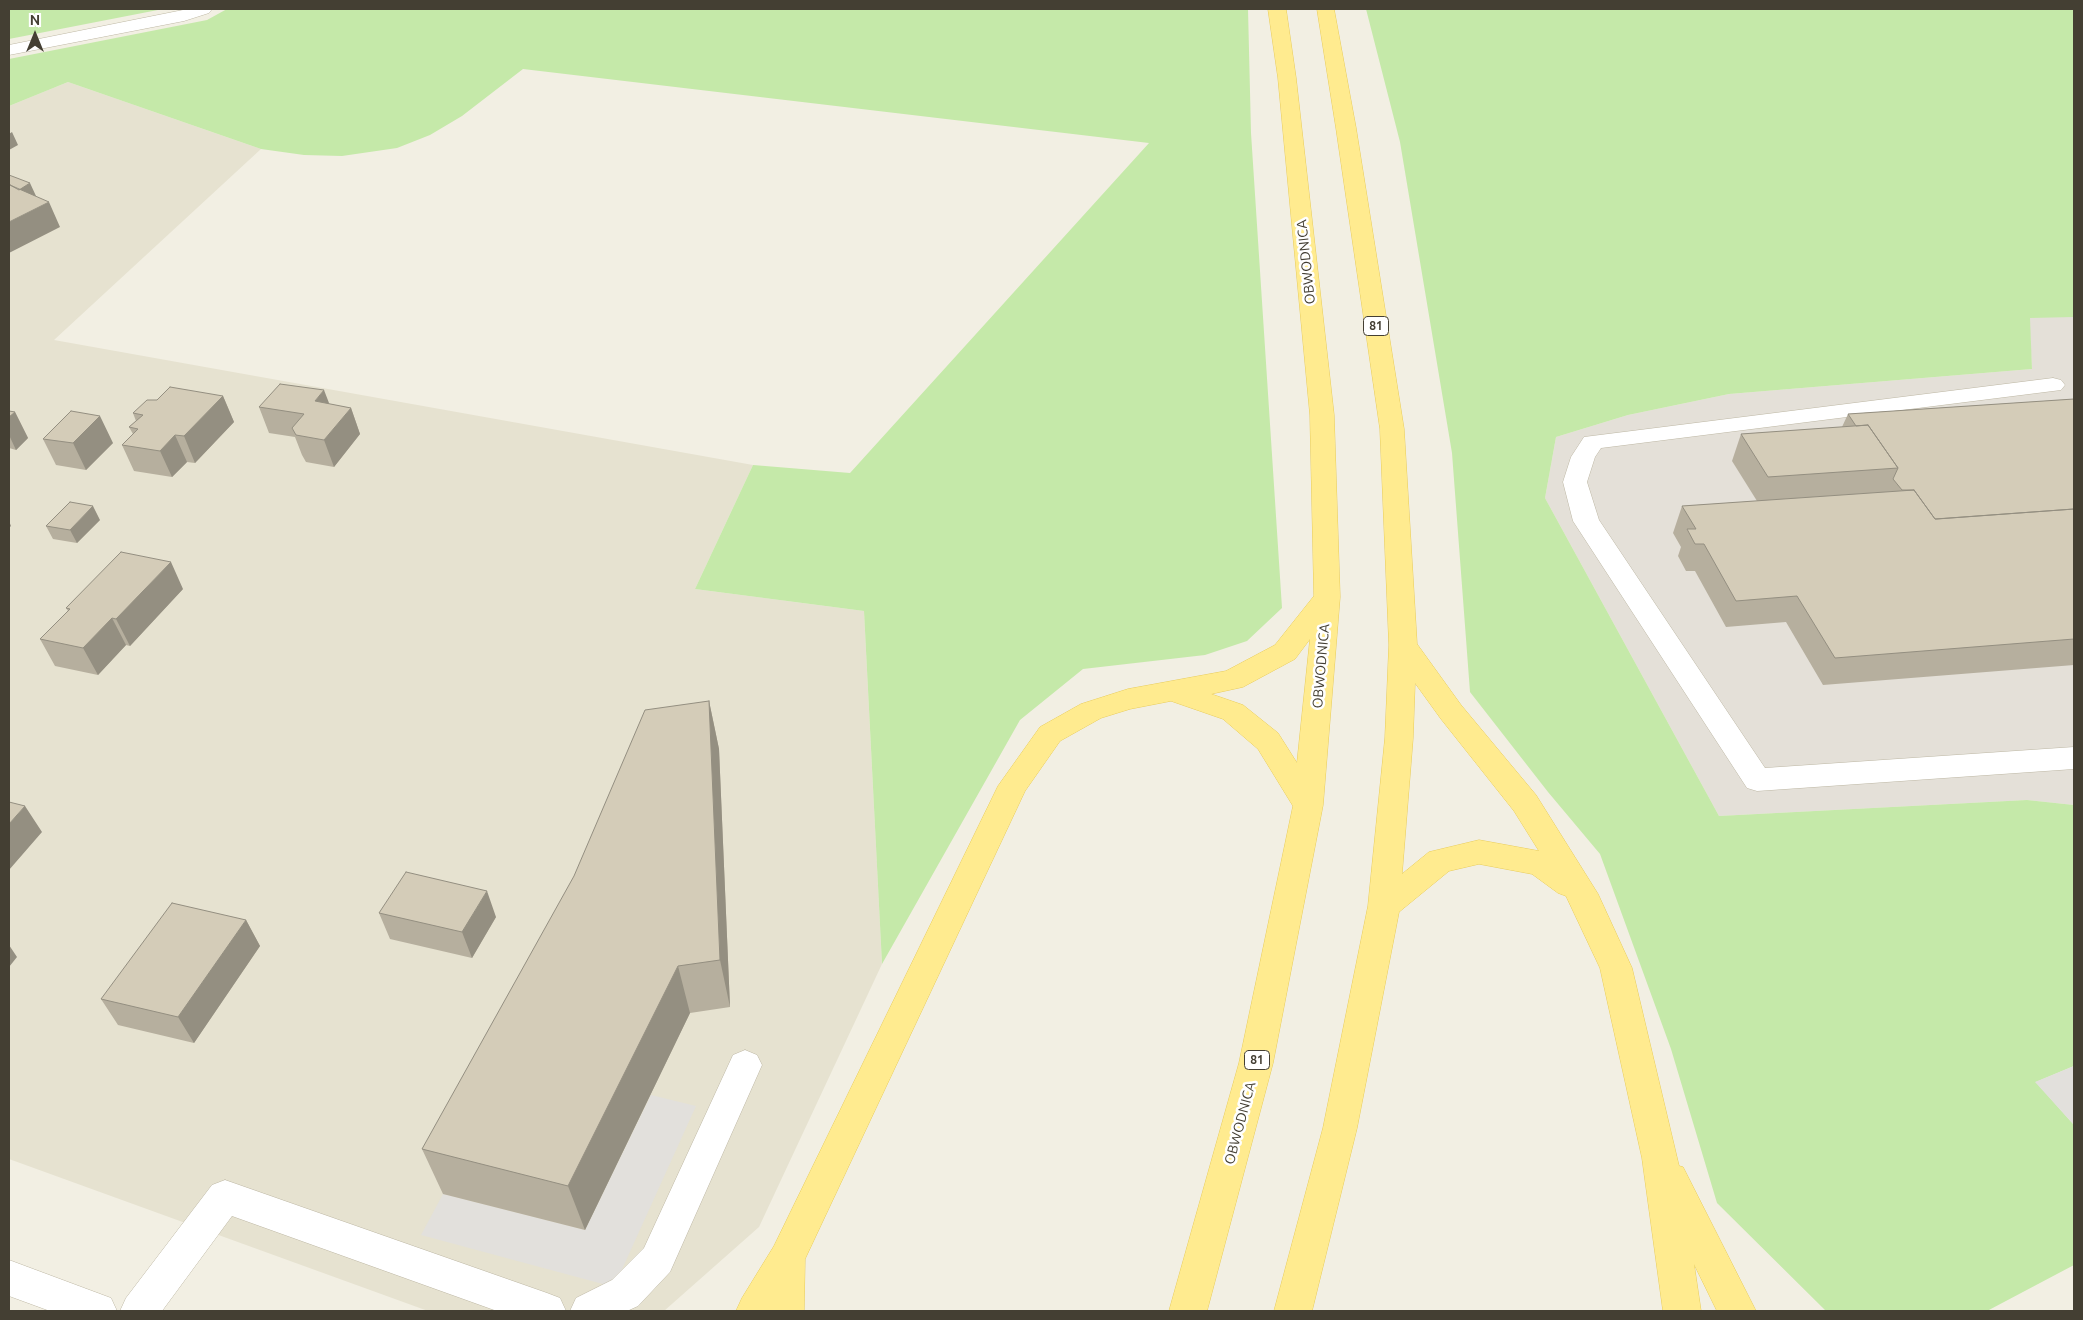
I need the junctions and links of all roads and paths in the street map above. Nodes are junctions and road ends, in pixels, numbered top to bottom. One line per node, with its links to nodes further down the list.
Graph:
1 (203, 9): 4 (street)
2 (1277, 9): 6 (main road, OBWODNICA / 81)
3 (1325, 9): 7 (main road, 81)
4 (9, 50)
5 (2053, 384): 9 (street)
6 (1327, 597): 8 (main road); 10 (main road, OBWODNICA / 81)
7 (1403, 645): 11 (main road); 12 (main road, 81)
8 (1175, 692): 10 (main road); 15 (main road)
9 (2074, 758)
10 (1308, 805): 23 (main road, OBWODNICA / 81)
11 (1582, 894): 12 (main road); 14 (main road)
12 (1384, 906): 24 (main road, 81)
13 (745, 1065): 20 (street)
14 (1660, 1158): 25 (main road); 26 (main road)
15 (787, 1258): 21 (main road); 22 (main road)
16 (9, 1278): 17 (street)
17 (98, 1311)
18 (139, 1311): 19 (street)
19 (547, 1311)
20 (589, 1311)
21 (755, 1311)
22 (785, 1311)
23 (1188, 1311)
24 (1293, 1311)
25 (1682, 1311)
26 (1737, 1311)

